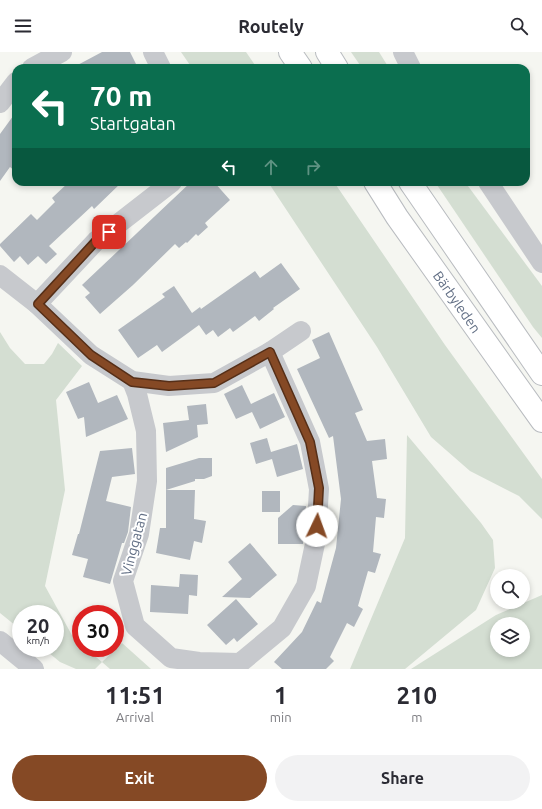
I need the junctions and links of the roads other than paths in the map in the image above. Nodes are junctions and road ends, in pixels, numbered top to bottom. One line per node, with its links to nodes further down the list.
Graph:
1 (62, 52): 6 (street)
2 (153, 52): 7 (street)
3 (290, 52): 8 (main road)
4 (327, 52): 9 (main road)
5 (403, 52): 10 (street)
6 (40, 64)
7 (159, 64)
8 (298, 64)
9 (335, 64)
10 (409, 64)
11 (12, 87): 12 (street)
12 (0, 103)
13 (167, 186): 19 (street)
14 (378, 186): 24 (main road, Bärbyleden)
15 (413, 186): 22 (main road, Bärbyleden)
16 (491, 186): 17 (street)
17 (542, 263)
18 (0, 275): 19 (street)
19 (38, 304): 23 (street)
20 (302, 331): 21 (street)
21 (270, 352): 23 (street); 23 (street, Vinggatan)
22 (542, 374)
23 (132, 382)
24 (542, 421)
25 (0, 640): 26 (street)
26 (34, 669)

